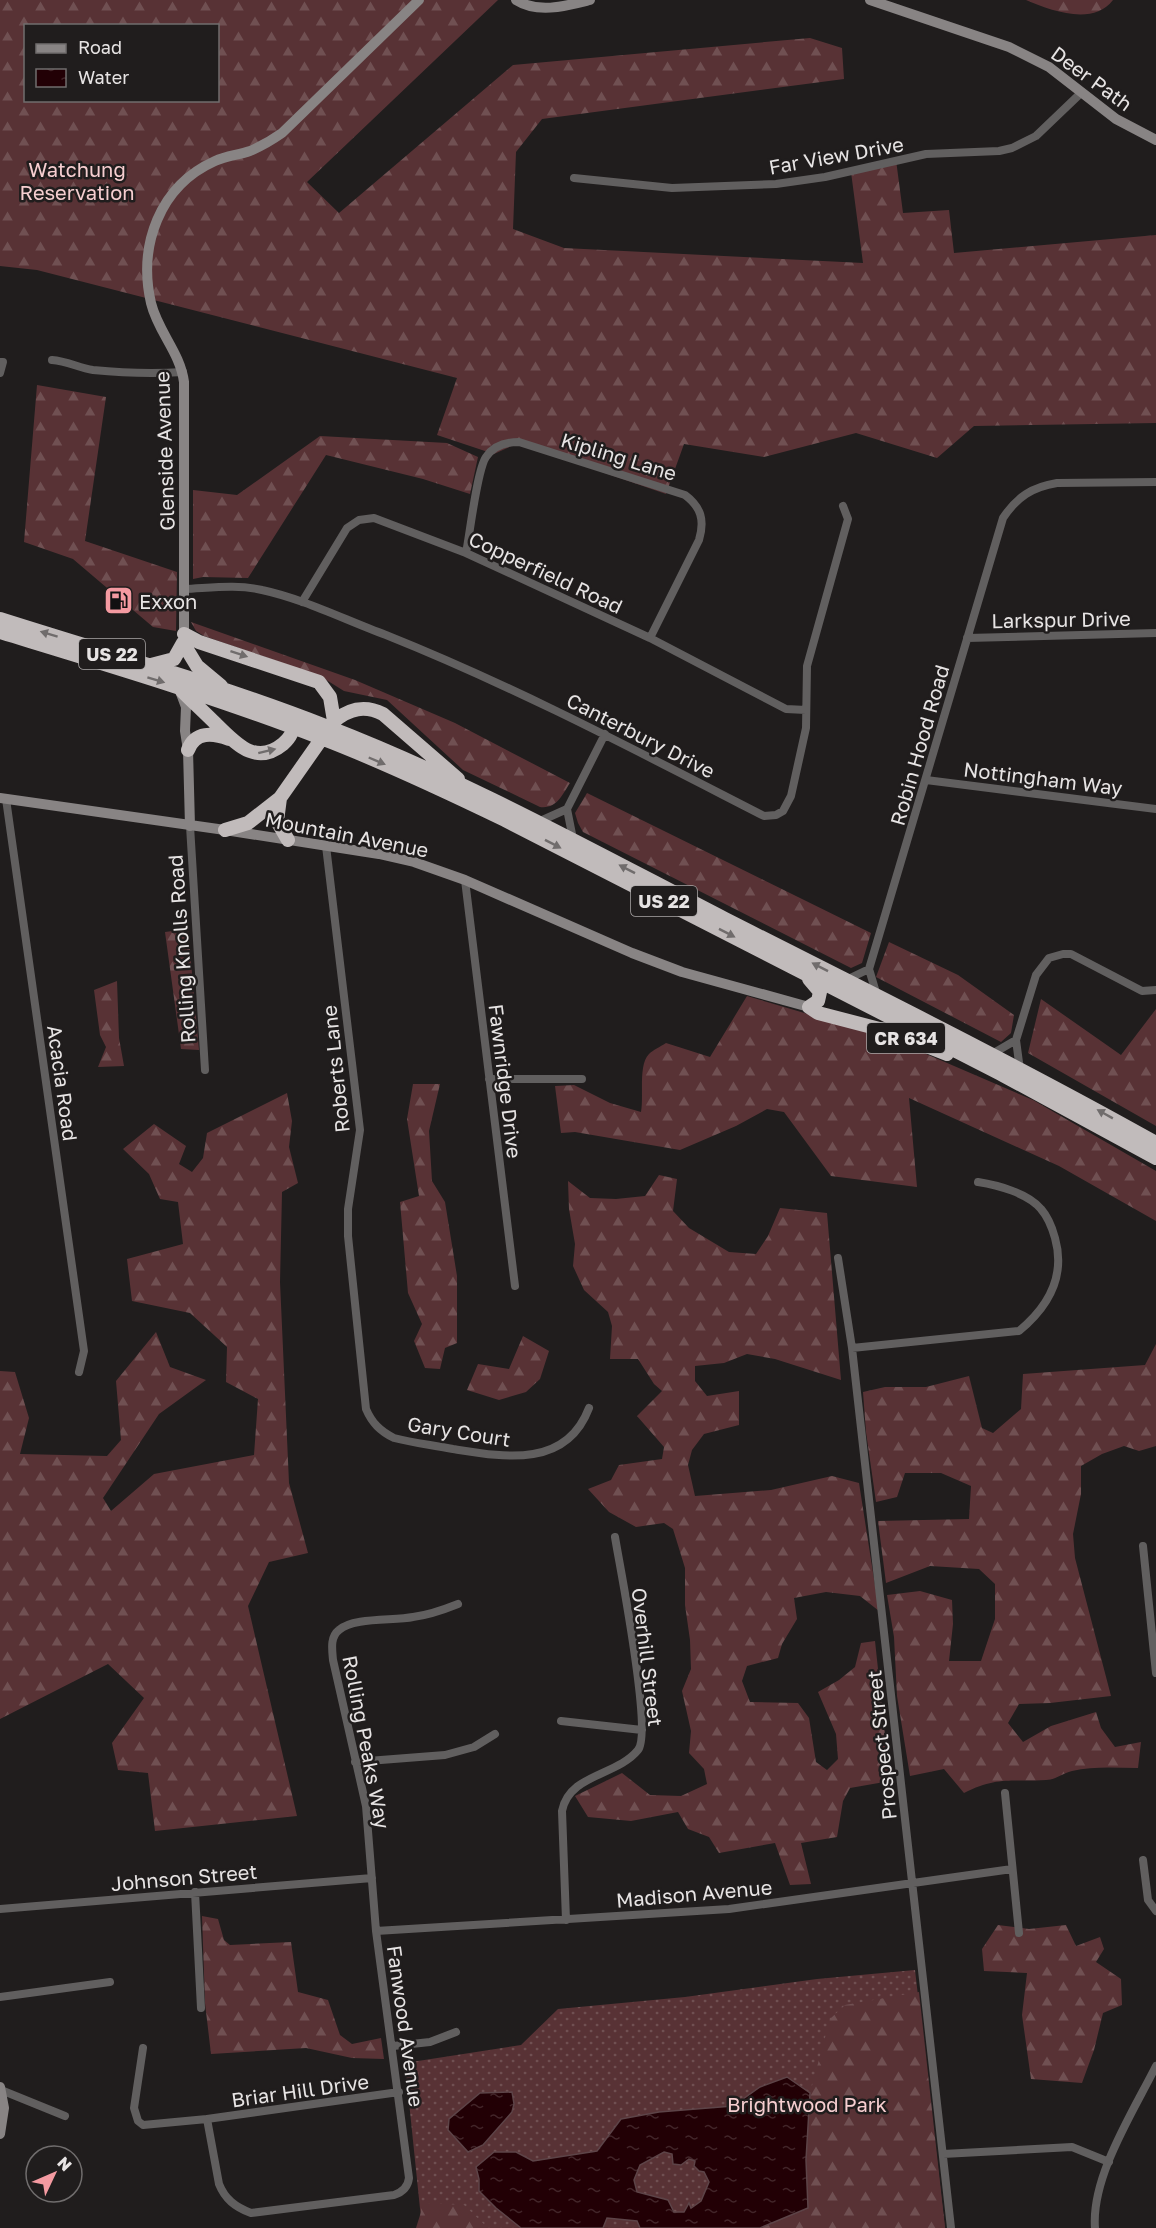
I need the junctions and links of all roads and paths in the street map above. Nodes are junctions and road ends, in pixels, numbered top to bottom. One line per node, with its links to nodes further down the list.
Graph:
1 (419, 0): 10 (street, Glenside Avenue)
2 (516, 0): 3 (street)
3 (590, 0)
4 (870, 0): 5 (street, Deer Path)
5 (1082, 92): 6 (street, Deer Path); 7 (street, Far View Drive)
6 (1156, 140)
7 (574, 178)
8 (52, 360): 10 (street)
9 (2, 362): 11 (street)
10 (183, 372): 15 (street, Glenside Avenue)
11 (0, 373)
12 (1156, 482): 21 (street, Robin Hood Road)
13 (843, 506): 26 (street, Canterbury Drive)
14 (466, 553): 16 (street, Copperfield Road); 20 (street, Copperfield Road); 20 (street, Kipling Lane)
15 (184, 589): 16 (street, Canterbury Drive); 22 (street, Glenside Avenue)
16 (302, 602): 30 (street, Canterbury Drive)
17 (0, 619): 23 (highway, US 22, one-way to 17)
18 (0, 632): 24 (highway, US 22, one-way to 24)
19 (1156, 633): 21 (street, Larkspur Drive)
20 (650, 638): 26 (street, Copperfield Road)
21 (967, 638): 33 (street, Robin Hood Road)
22 (184, 639): 23 (highway); 25 (highway); 29 (highway, one-way to 29)
23 (149, 666): 25 (highway, US 22)
24 (178, 688): 28 (highway, US 22); 31 (highway); 32 (street)
25 (225, 690): 27 (highway, US 22)
26 (806, 710): 30 (street, Canterbury Drive)
27 (286, 712): 28 (highway); 29 (highway, US 22)
28 (293, 728): 29 (highway, US 22); 31 (highway, one-way to 28)
29 (329, 729): 34 (highway, US 22); 34 (highway); 36 (highway); 47 (highway, US 22, one-way to 47)
30 (605, 734): 37 (street)
31 (234, 741): 32 (highway)
32 (188, 750): 40 (street)
33 (926, 780): 38 (street, Nottingham Way); 46 (street, Robin Hood Road)
34 (468, 789): 39 (highway, US 22)
35 (3, 798): 40 (street, Mountain Avenue / CR 634); 65 (street, Acacia Road)
36 (280, 798): 41 (highway); 42 (highway)
37 (567, 809): 39 (street); 43 (street)
38 (1156, 809)
39 (536, 822): 43 (highway, US 22)
40 (190, 826): 41 (street, Mountain Avenue / CR 634); 54 (street, Rolling Knolls Road)
41 (225, 830): 42 (street, Mountain Avenue / CR 634)
42 (288, 840): 44 (street, Mountain Avenue / CR 634)
43 (574, 841): 48 (highway, US 22, one-way to 43)
44 (326, 846): 45 (street, Mountain Avenue / CR 634); 67 (street, Roberts Lane)
45 (465, 880): 51 (street, Mountain Avenue / CR 634); 57 (street, Fawnridge Drive)
46 (869, 969): 48 (street); 50 (street)
47 (801, 972): 51 (highway); 56 (highway, US 22)
48 (845, 981): 50 (highway, US 22)
49 (1156, 990): 52 (street)
50 (877, 997): 53 (highway, US 22)
51 (809, 1007): 56 (highway, CR 634)
52 (1017, 1040): 53 (street); 55 (street)
53 (991, 1055): 55 (highway, US 22)
54 (205, 1070)
55 (1020, 1070): 59 (highway, US 22, one-way to 55)
56 (1001, 1074): 60 (highway, US 22)
57 (489, 1079): 58 (street); 63 (street, Fawnridge Drive)
58 (582, 1079)
59 (1156, 1143)
60 (1156, 1158)
61 (978, 1182): 64 (street)
62 (838, 1258): 64 (street, Prospect Street)
63 (515, 1286)
64 (852, 1348): 80 (street, Prospect Street)
65 (79, 1372)
66 (589, 1408): 67 (street, Gary Court)
67 (378, 1428)
68 (615, 1537): 73 (street, Overhill Street)
69 (1143, 1546): 71 (street)
70 (458, 1605): 75 (street, Rolling Peaks Way)
71 (1156, 1673)
72 (561, 1721): 73 (street)
73 (642, 1730): 84 (street, Overhill Street)
74 (495, 1734): 75 (street)
75 (355, 1762): 79 (street, Rolling Peaks Way)
76 (1005, 1796): 78 (street)
77 (1143, 1860): 83 (street)
78 (1012, 1869): 80 (street, Madison Avenue); 86 (street)
79 (372, 1878): 81 (street, Johnson Street); 85 (street, Fanwood Avenue)
80 (913, 1884): 84 (street, Madison Avenue); 99 (street, Prospect Street)
81 (195, 1892): 82 (street, Johnson Street); 89 (street)
82 (0, 1909)
83 (1156, 1911)
84 (566, 1920): 85 (street, Madison Avenue)
85 (376, 1931): 91 (street, Fanwood Avenue)
86 (1019, 1934)
87 (110, 1982): 88 (street)
88 (0, 1997)
89 (201, 2008)
90 (456, 2032): 91 (street)
91 (393, 2046): 95 (street, Fanwood Avenue)
92 (142, 2048): 97 (street, Briar Hill Drive)
93 (1156, 2067): 100 (street)
94 (0, 2089): 96 (street); 98 (street)
95 (399, 2092): 97 (street, Briar Hill Drive); 97 (street, Fanwood Avenue)
96 (65, 2116)
97 (207, 2119)
98 (0, 2134)
99 (943, 2154): 100 (street); 101 (street, Prospect Street)
100 (1108, 2162): 102 (street)
101 (951, 2228)
102 (1095, 2228)

